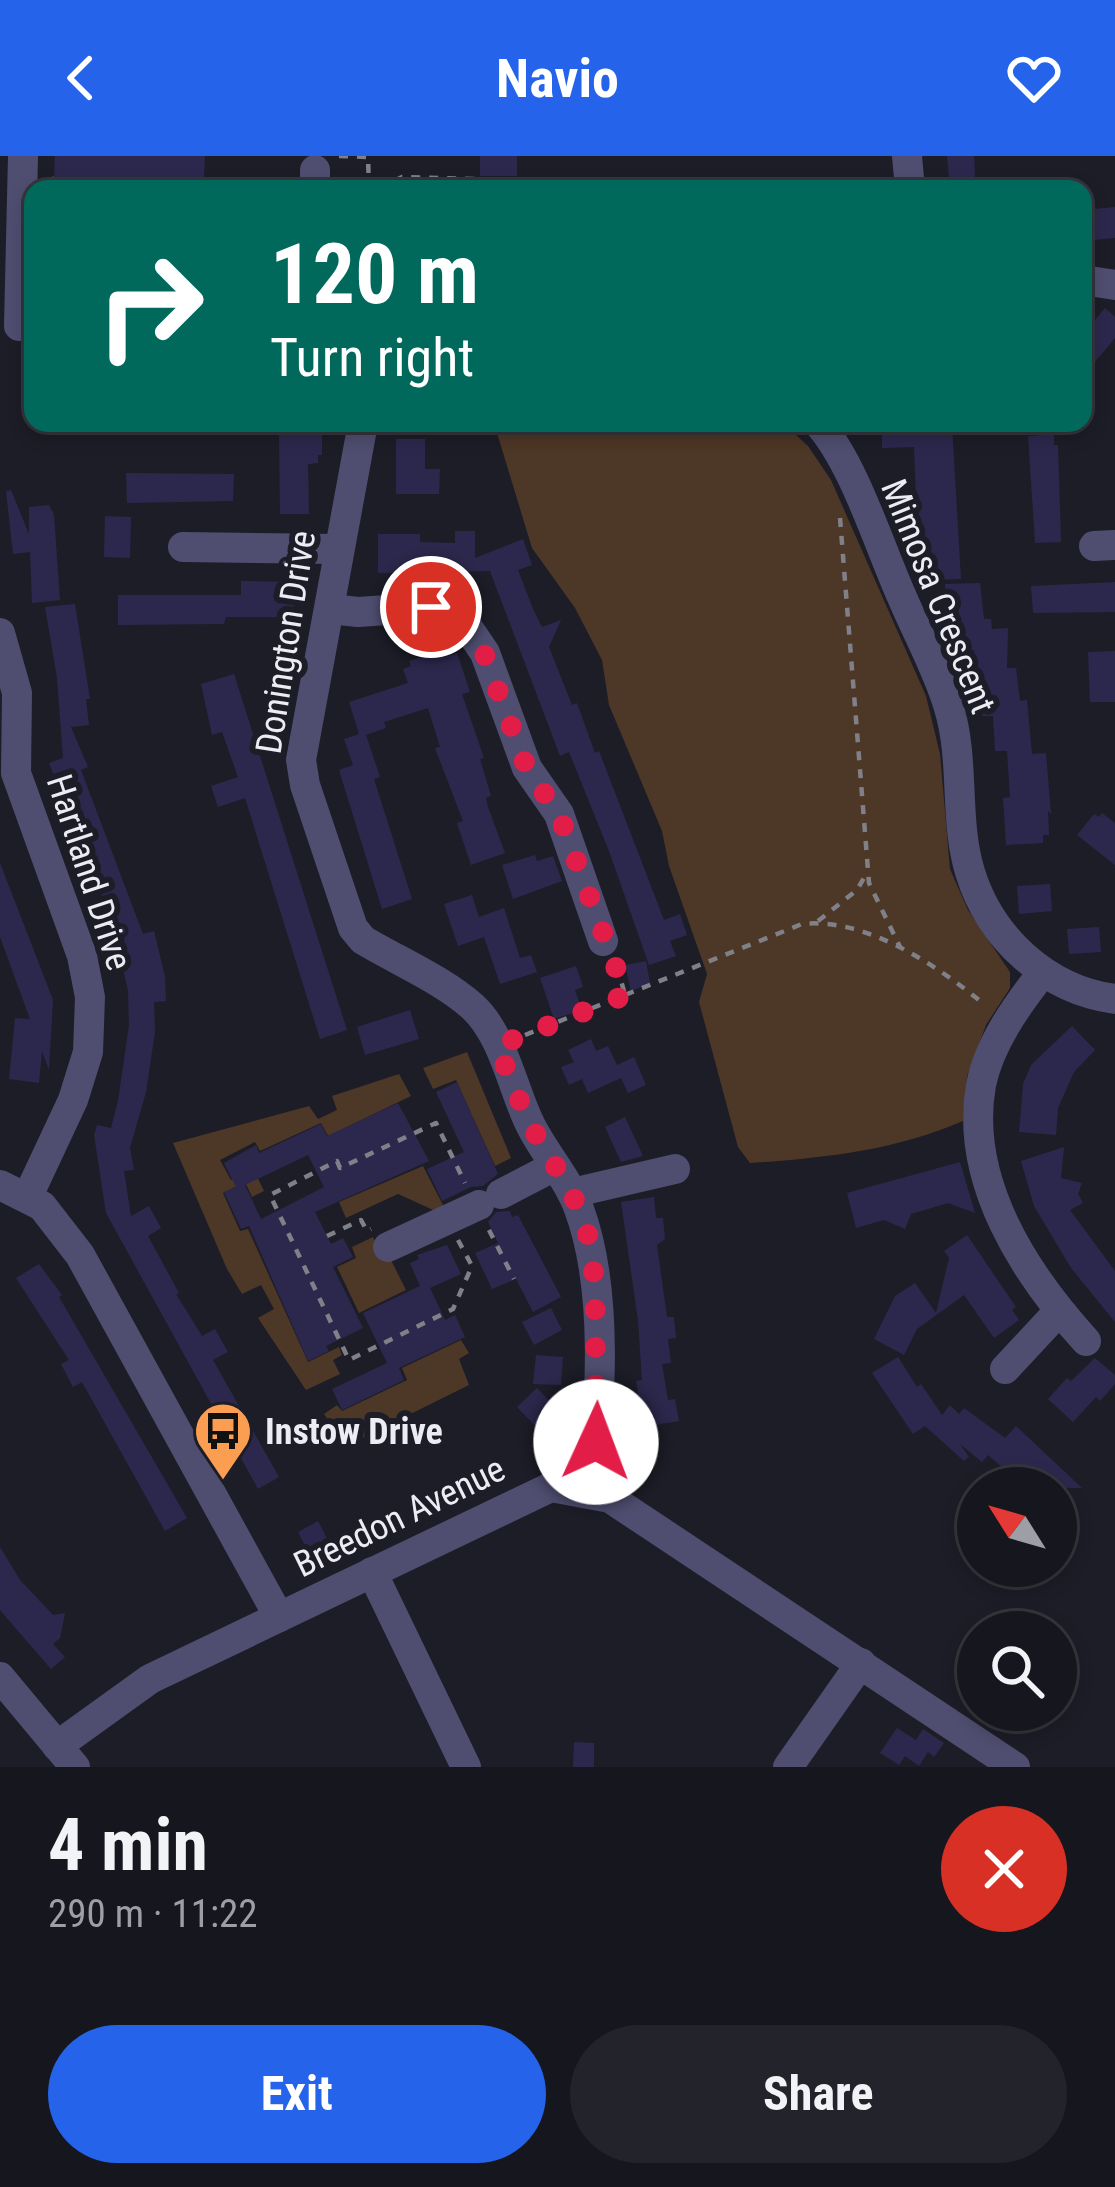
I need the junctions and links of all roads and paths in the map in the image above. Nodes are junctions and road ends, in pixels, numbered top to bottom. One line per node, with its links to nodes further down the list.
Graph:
1 (23, 156): 6 (street)
2 (321, 172): 3 (path)
3 (369, 180)
4 (396, 180): 5 (path)
5 (507, 180)
6 (18, 326)
7 (361, 432): 11 (street, Donington Drive)
8 (833, 432): 9 (street, Mimosa Crescent)
9 (856, 492): 15 (path); 19 (street, Mimosa Crescent)
10 (183, 547): 11 (street)
11 (338, 549): 12 (street, Donington Drive)
12 (330, 609): 17 (street); 23 (street, Donington Drive)
13 (0, 633): 14 (street, Hartland Drive)
14 (8, 722): 26 (street, Hartland Drive)
15 (868, 871): 16 (path); 18 (path)
16 (815, 922): 18 (path); 20 (path)
17 (603, 941): 20 (path)
18 (900, 947): 22 (path)
19 (1043, 973): 21 (street, Mimosa Crescent); 22 (street)
20 (626, 995): 23 (path)
21 (1115, 999)
22 (1007, 1023): 32 (street)
23 (497, 1046): 24 (street, Donington Drive)
24 (553, 1167): 27 (street, Donington Drive); 30 (street)
25 (674, 1169): 27 (street)
26 (14, 1191): 37 (street)
27 (572, 1193): 35 (street, Donington Drive)
28 (327, 1236): 30 (path)
29 (306, 1246): 31 (path)
30 (388, 1247)
31 (296, 1250)
32 (1059, 1311): 33 (street); 34 (street)
33 (1086, 1341)
34 (1005, 1369)
35 (584, 1490): 36 (street, Breedon Avenue); 38 (street)
36 (372, 1572): 37 (street, Breedon Avenue); 41 (street)
37 (279, 1617): 40 (street, Breedon Avenue)
38 (861, 1663): 42 (street); 43 (street)
39 (0, 1677): 40 (street)
40 (66, 1756)
41 (466, 1767)
42 (788, 1767)
43 (1015, 1767)

